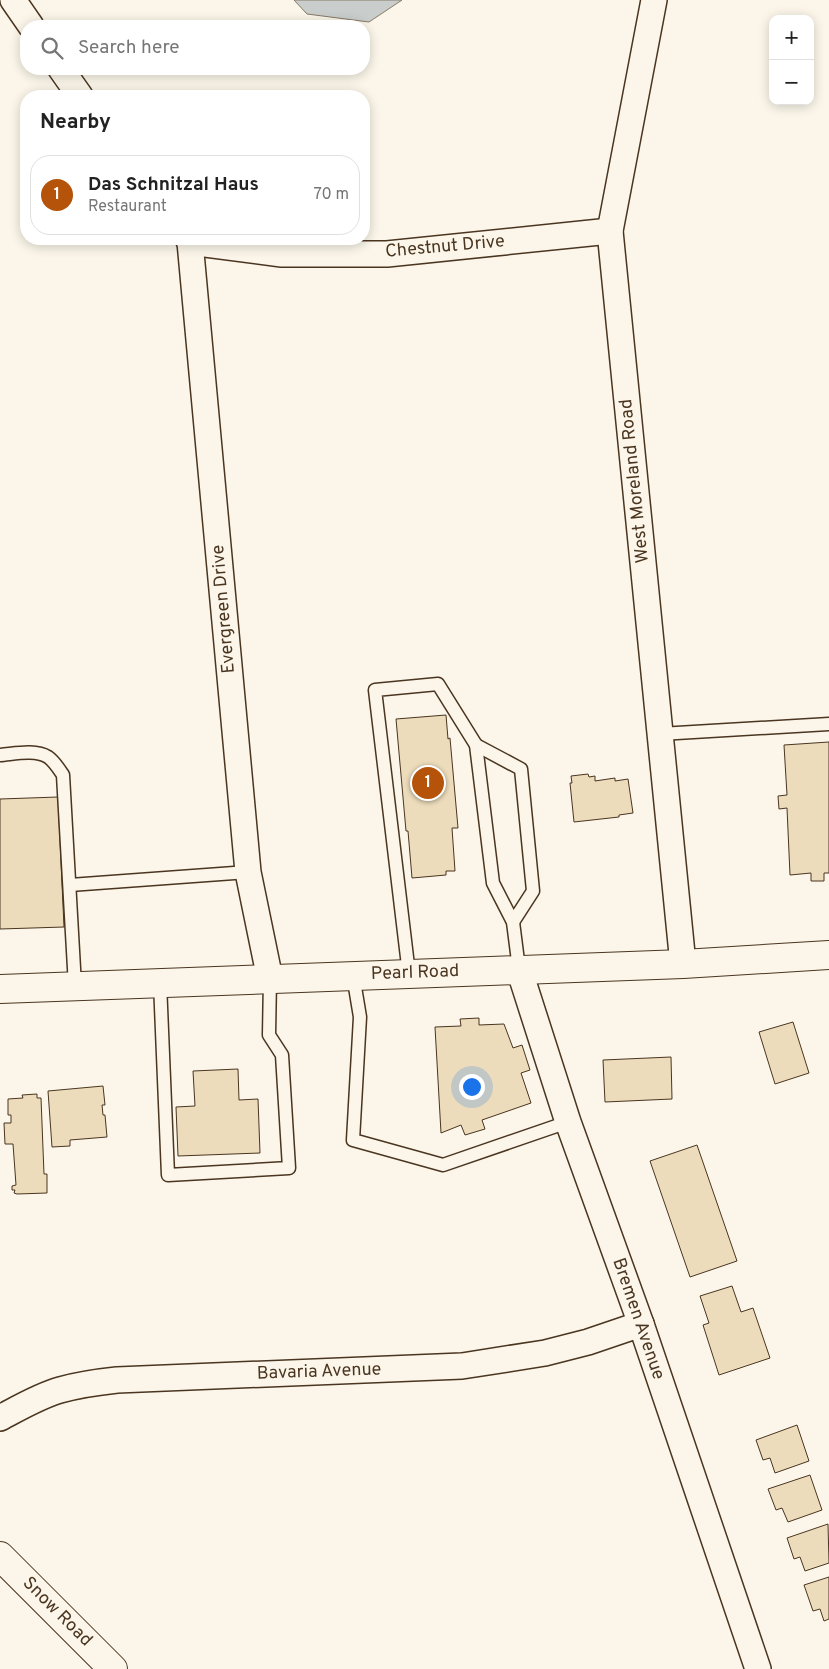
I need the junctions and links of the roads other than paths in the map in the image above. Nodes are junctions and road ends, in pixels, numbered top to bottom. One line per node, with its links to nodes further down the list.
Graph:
1 (13, 0): 3 (street)
2 (654, 0): 6 (street, West Moreland Road)
3 (27, 20)
4 (65, 75): 5 (street)
5 (76, 90)
6 (610, 231): 8 (street, Chestnut Drive); 10 (street, West Moreland Road)
7 (189, 245): 13 (street, Evergreen Drive)
8 (222, 245)
9 (829, 724): 10 (lane)
10 (660, 734): 17 (street, West Moreland Road)
11 (476, 745): 15 (lane); 15 (lane); 19 (lane)
12 (0, 755): 14 (lane)
13 (248, 872): 14 (lane); 21 (street, Evergreen Drive)
14 (70, 885): 23 (lane)
15 (513, 922): 18 (lane)
16 (829, 955): 17 (main road, Pearl Road)
17 (683, 964): 18 (main road, Pearl Road)
18 (519, 969): 19 (main road, Pearl Road); 25 (street, Bremen Avenue)
19 (409, 974): 20 (main road, Pearl Road)
20 (353, 975): 21 (main road, Pearl Road); 25 (lane)
21 (270, 979): 22 (main road, Pearl Road); 22 (lane)
22 (160, 983): 23 (main road, Pearl Road)
23 (75, 986): 24 (main road, Pearl Road)
24 (0, 989)
25 (568, 1122): 26 (street, Bremen Avenue)
26 (641, 1324): 27 (street, Bavaria Avenue); 30 (street, Bremen Avenue)
27 (0, 1418)
28 (0, 1556): 29 (main road, Snow Road)
29 (113, 1669)
30 (758, 1669)

